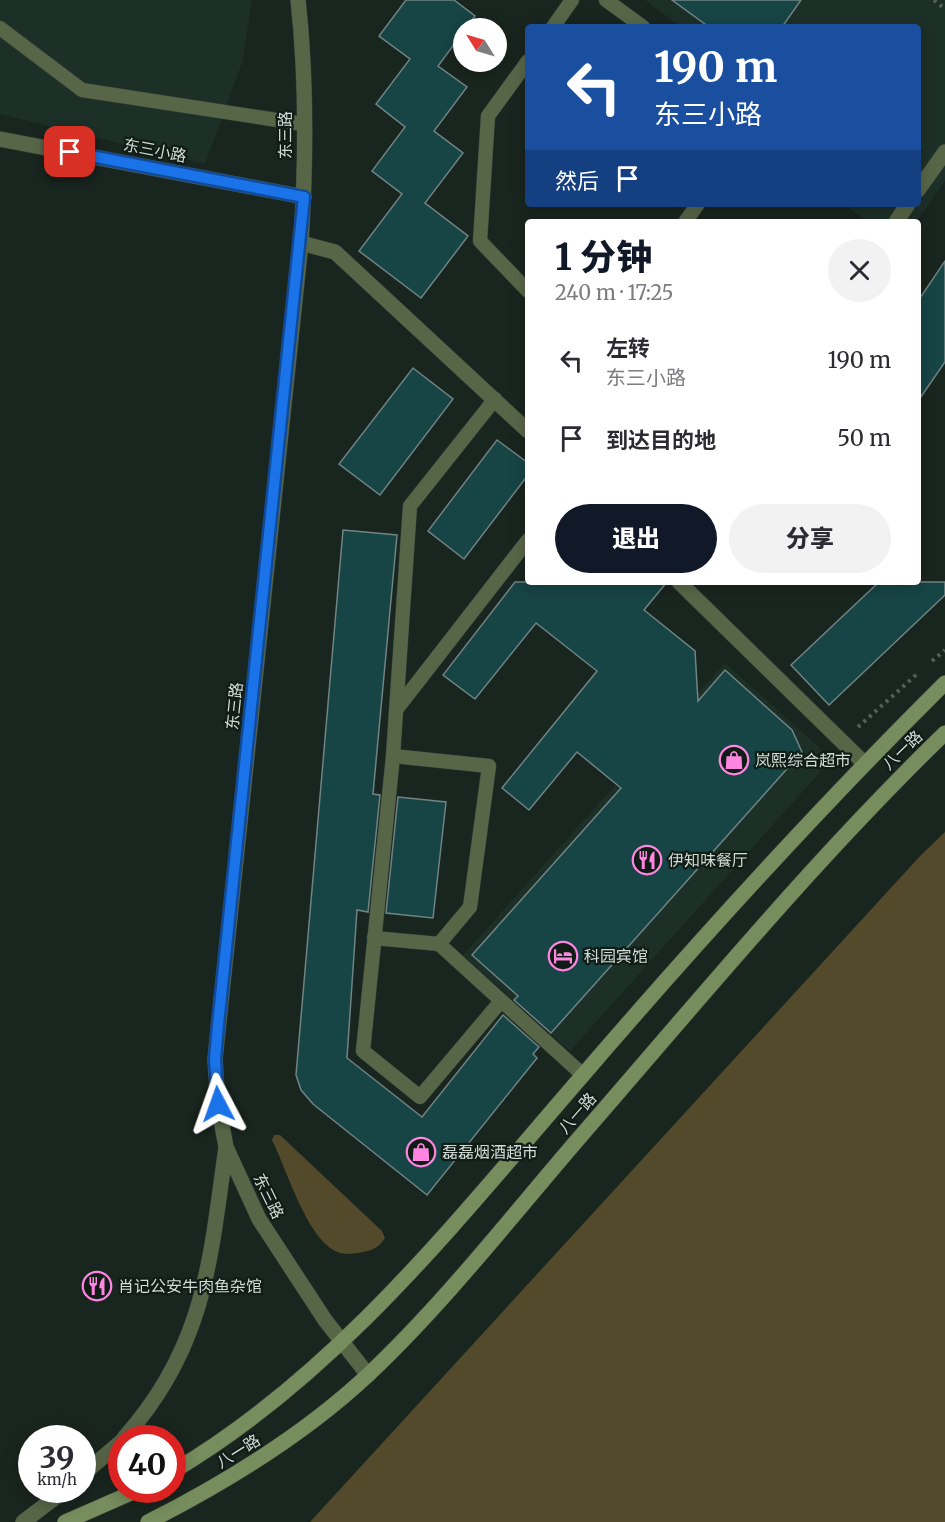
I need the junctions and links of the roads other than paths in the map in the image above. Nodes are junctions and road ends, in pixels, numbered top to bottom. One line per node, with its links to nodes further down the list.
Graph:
1 (298, 0): 8 (street, 东三路)
2 (572, 0): 4 (lane)
3 (606, 0): 5 (lane)
4 (555, 24)
5 (639, 24)
6 (0, 28): 8 (lane)
7 (525, 65): 14 (lane)
8 (303, 124): 12 (street, 东三路)
9 (0, 139): 12 (street, 东三小路)
10 (945, 152): 11 (street)
11 (921, 186)
12 (304, 197): 13 (street, 东三路)
13 (301, 243): 15 (street); 28 (street, 东三路)
14 (525, 288)
15 (495, 399): 16 (street); 20 (lane)
16 (525, 423)
17 (525, 544): 20 (lane)
18 (682, 585): 23 (street)
19 (945, 682): 23 (main road, 八一路)
20 (396, 710): 22 (lane)
21 (945, 733): 30 (main road, 八一路)
22 (393, 756): 24 (lane); 25 (lane)
23 (864, 763): 27 (main road, 八一路)
24 (374, 938): 25 (lane); 26 (lane)
25 (439, 944): 26 (lane)
26 (501, 1001): 27 (lane)
27 (583, 1075): 29 (main road, 八一路)
28 (226, 1147): 29 (street, 东三路); 31 (street)
29 (341, 1343): 30 (street, 东三路); 34 (main road, 八一路)
30 (368, 1375): 39 (main road, 八一路)
31 (136, 1425)
32 (108, 1453): 33 (street)
33 (96, 1464)
34 (186, 1464)
35 (48, 1503): 37 (street)
36 (108, 1503): 38 (main road)
37 (24, 1522)
38 (65, 1522)
39 (148, 1522)

